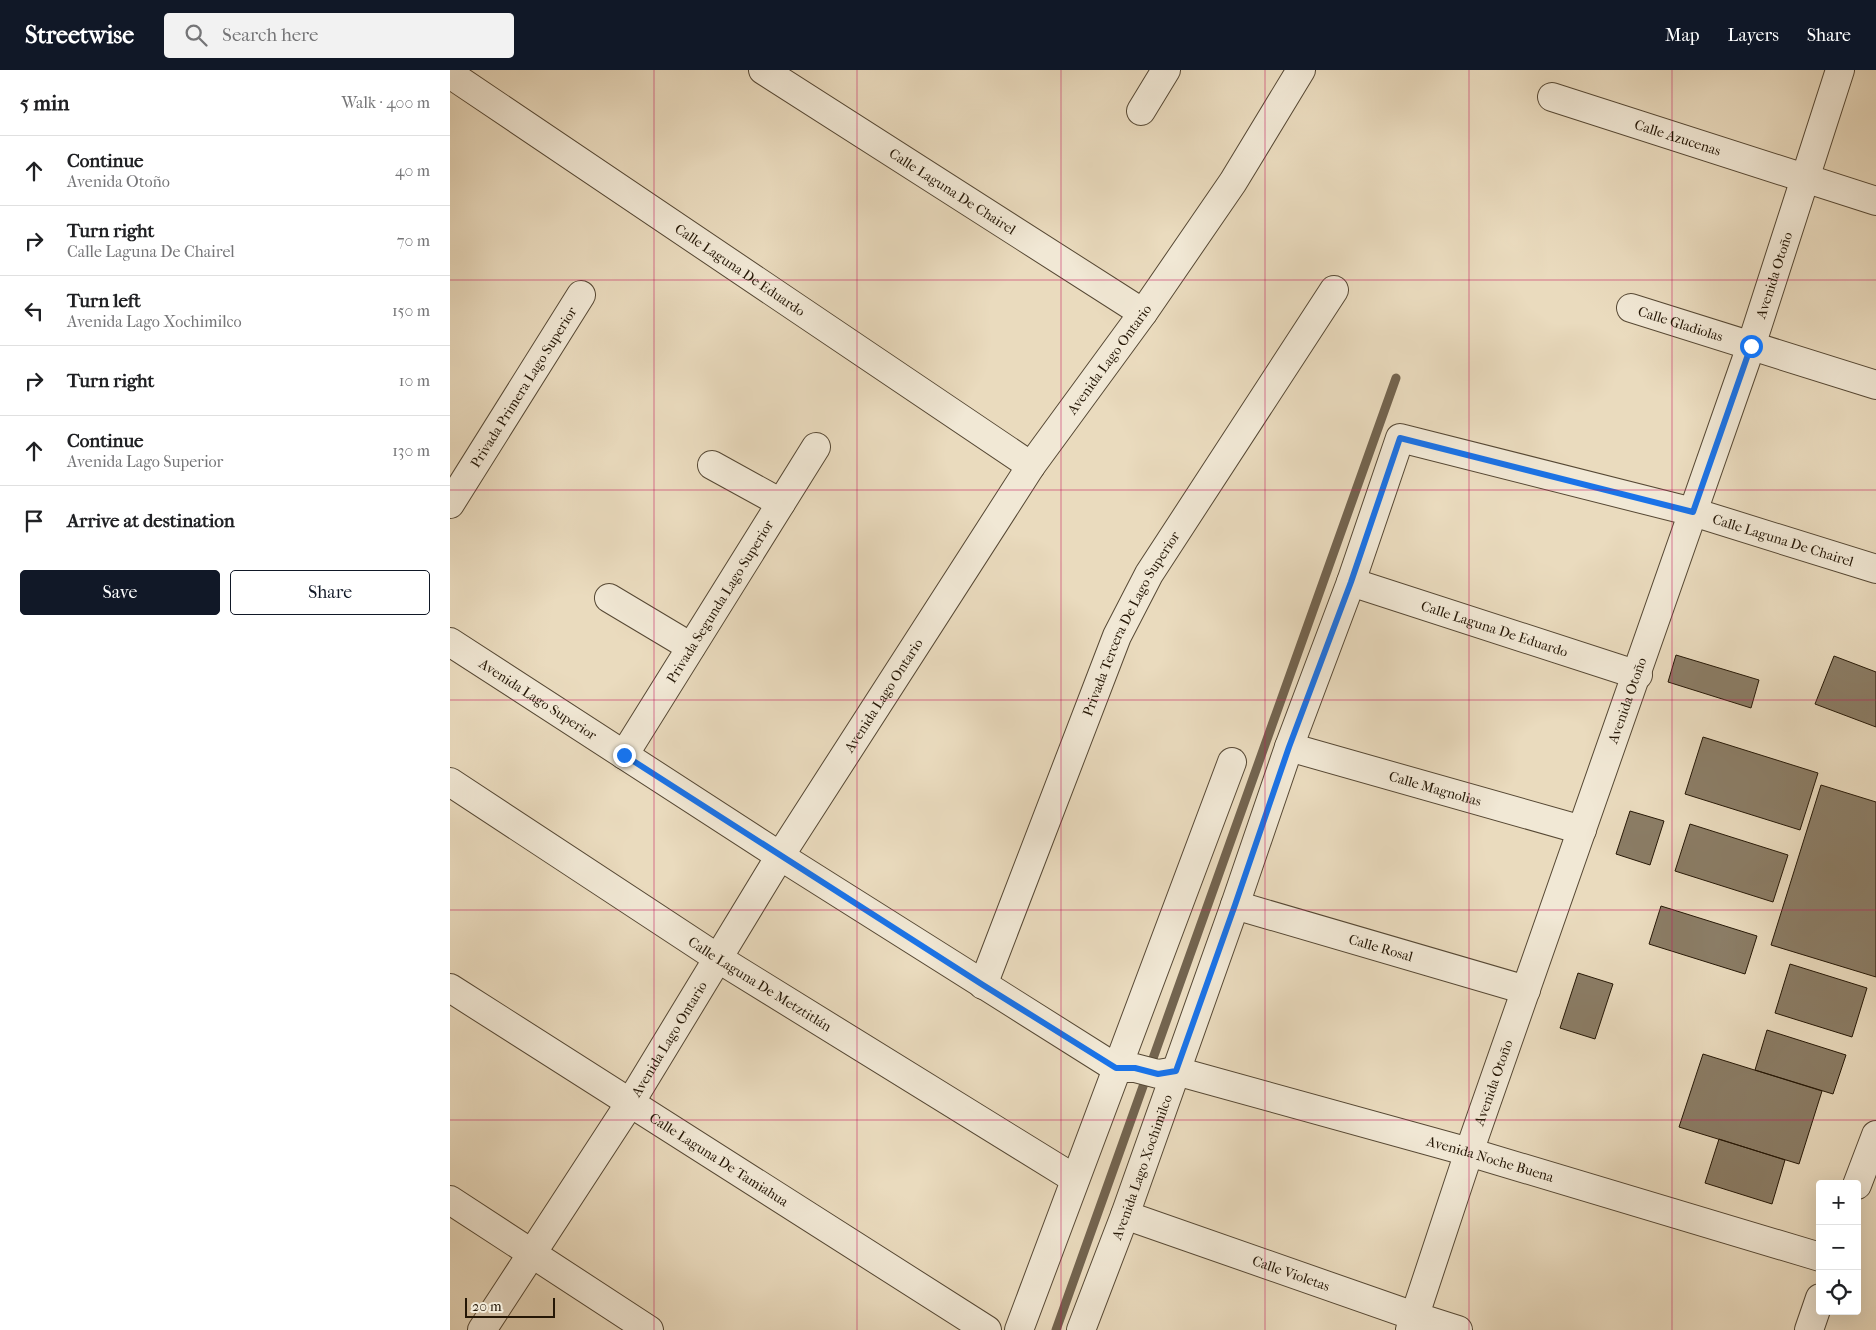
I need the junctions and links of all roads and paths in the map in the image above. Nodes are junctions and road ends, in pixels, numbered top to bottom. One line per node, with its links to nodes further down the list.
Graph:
1 (763, 70): 13 (street, Calle Laguna De Chairel)
2 (1166, 70): 7 (street)
3 (1301, 70): 13 (street, Avenida Lago Ontario)
4 (1840, 70): 8 (street, Avenida Otoño)
5 (450, 74): 19 (street, Calle Laguna De Eduardo)
6 (1552, 97): 8 (street, Calle Azucenas)
7 (1141, 111)
8 (1805, 179): 9 (street, Calle Azucenas); 14 (street, Avenida Otoño)
9 (1876, 201)
10 (1334, 290): 37 (street, Privada Tercera De Lago Superior)
11 (581, 295): 21 (street, Privada Primera Lago Superior)
12 (1630, 308): 14 (street, Calle Gladiolas)
13 (1143, 313): 19 (street, Avenida Lago Ontario)
14 (1751, 346): 15 (street, Calle Gladiolas); 22 (street, Avenida Otoño)
15 (1876, 385)
16 (1400, 438): 22 (street, Calle Laguna De Chairel); 24 (street, Avenida Lago Xochimilco)
17 (816, 447): 20 (street, Privada Segunda Lago Superior)
18 (712, 465): 20 (street)
19 (1032, 466): 34 (street, Avenida Lago Ontario)
20 (781, 503): 27 (street, Privada Segunda Lago Superior)
21 (450, 504)
22 (1693, 512): 23 (street, Calle Laguna De Chairel); 28 (street, Avenida Otoño)
23 (1876, 569)
24 (1351, 582): 28 (street, Calle Laguna De Eduardo); 29 (street, Avenida Lago Xochimilco)
25 (609, 598): 27 (street)
26 (450, 642): 30 (street, Avenida Lago Superior)
27 (691, 647): 30 (street, Privada Segunda Lago Superior)
28 (1638, 675): 33 (street, Avenida Otoño)
29 (1289, 747): 33 (street, Calle Magnolias); 35 (street, Avenida Lago Xochimilco)
30 (624, 755): 34 (street, Avenida Lago Superior)
31 (1232, 762): 40 (street, Avenida Lago Xochimilco)
32 (450, 782): 36 (street, Calle Laguna De Metztitlán)
33 (1582, 830): 39 (street, Avenida Otoño)
34 (780, 856): 36 (street, Avenida Lago Ontario); 37 (street, Avenida Lago Superior)
35 (1235, 905): 39 (street, Calle Rosal); 40 (street, Avenida Lago Xochimilco)
36 (719, 959): 41 (street, Avenida Lago Ontario); 44 (street, Calle Laguna De Metztitlán)
37 (983, 985): 40 (street, Avenida Lago Superior)
38 (450, 988): 41 (street, Calle Laguna De Tamiahua)
39 (1526, 990): 43 (street, Avenida Otoño)
40 (1146, 1071): 43 (street, Avenida Noche Buena); 44 (street, Avenida Lago Xochimilco); 49 (street, Avenida Lago Xochimilco)
41 (630, 1103): 50 (street, Avenida Lago Ontario); 56 (street, Calle Laguna De Tamiahua)
42 (1876, 1135): 45 (street)
43 (1469, 1152): 51 (street, Avenida Noche Buena); 53 (street, Avenida Otoño)
44 (1075, 1179): 57 (street, Avenida Lago Xochimilco)
45 (1859, 1180)
46 (1861, 1191): 47 (street)
47 (1876, 1193)
48 (450, 1200): 50 (street)
49 (1125, 1215): 53 (street, Calle Violetas); 58 (street, Avenida Lago Xochimilco)
50 (531, 1253): 54 (street, Avenida Lago Ontario); 55 (street)
51 (1816, 1256)
52 (1816, 1310): 60 (street)
53 (1412, 1323): 59 (street, Calle Violetas)
54 (482, 1330)
55 (649, 1330)
56 (987, 1330)
57 (1018, 1330)
58 (1081, 1330)
59 (1458, 1330)
60 (1809, 1330)

